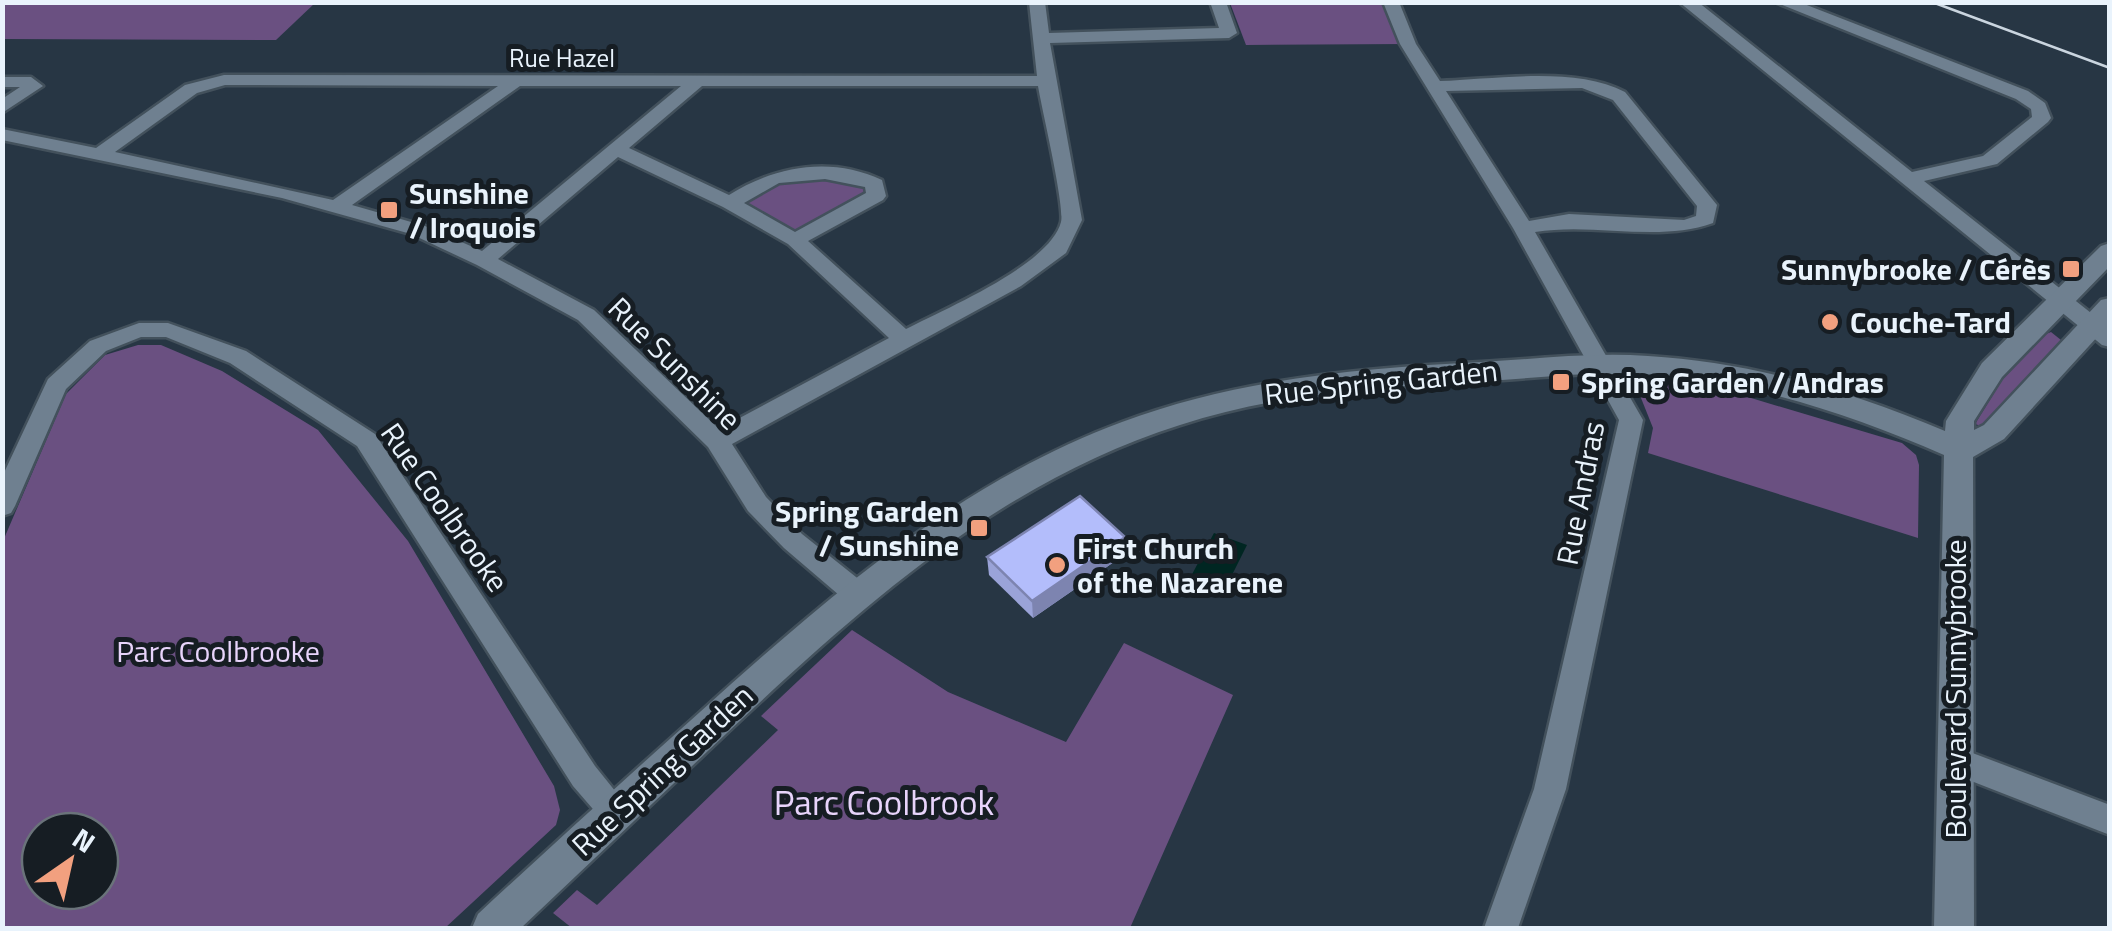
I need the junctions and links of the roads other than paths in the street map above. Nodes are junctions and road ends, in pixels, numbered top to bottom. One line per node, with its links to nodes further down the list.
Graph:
1 (1037, 2): 6 (street)
2 (1218, 2): 6 (street)
3 (1391, 2): 11 (street, Rue Andras)
4 (1687, 2): 16 (street)
5 (1783, 2): 16 (street)
6 (1042, 38): 7 (street)
7 (1046, 81): 10 (street, Rue Hazel); 25 (street)
8 (2, 82): 12 (street)
9 (514, 83): 10 (street, Rue Hazel); 15 (street, Rue Hazel); 18 (street)
10 (695, 84): 14 (street)
11 (1434, 86): 19 (street, Rue Andras); 19 (street)
12 (2, 108)
13 (2, 134): 15 (street, Rue Sunshine)
14 (617, 148): 17 (street); 22 (street)
15 (100, 154): 18 (street, Rue Sunshine)
16 (1908, 180): 23 (street)
17 (730, 203): 20 (street); 20 (street)
18 (335, 208): 22 (street, Rue Sunshine)
19 (1522, 228): 26 (street, Rue Andras)
20 (795, 240): 25 (street)
21 (2110, 251): 23 (street, Boulevard Sunnybrooke)
22 (484, 260): 27 (street, Rue Sunshine)
23 (2061, 302): 24 (street); 28 (street, Boulevard Sunnybrooke)
24 (2103, 324): 28 (street)
25 (904, 340): 27 (street)
26 (1601, 365): 28 (street, Rue Spring Garden); 30 (street, Rue Spring Garden); 35 (street, Rue Andras)
27 (717, 441): 30 (street, Rue Sunshine)
28 (1961, 450): 31 (street, Boulevard Sunnybrooke)
29 (2, 506): 32 (street, Rue Coolbrooke)
30 (856, 593): 32 (street, Rue Spring Garden)
31 (1954, 760): 33 (street); 36 (street, Boulevard Sunnybrooke)
32 (616, 812): 34 (street, Rue Spring Garden)
33 (2110, 820)
34 (492, 928)
35 (1501, 928)
36 (1954, 928)

